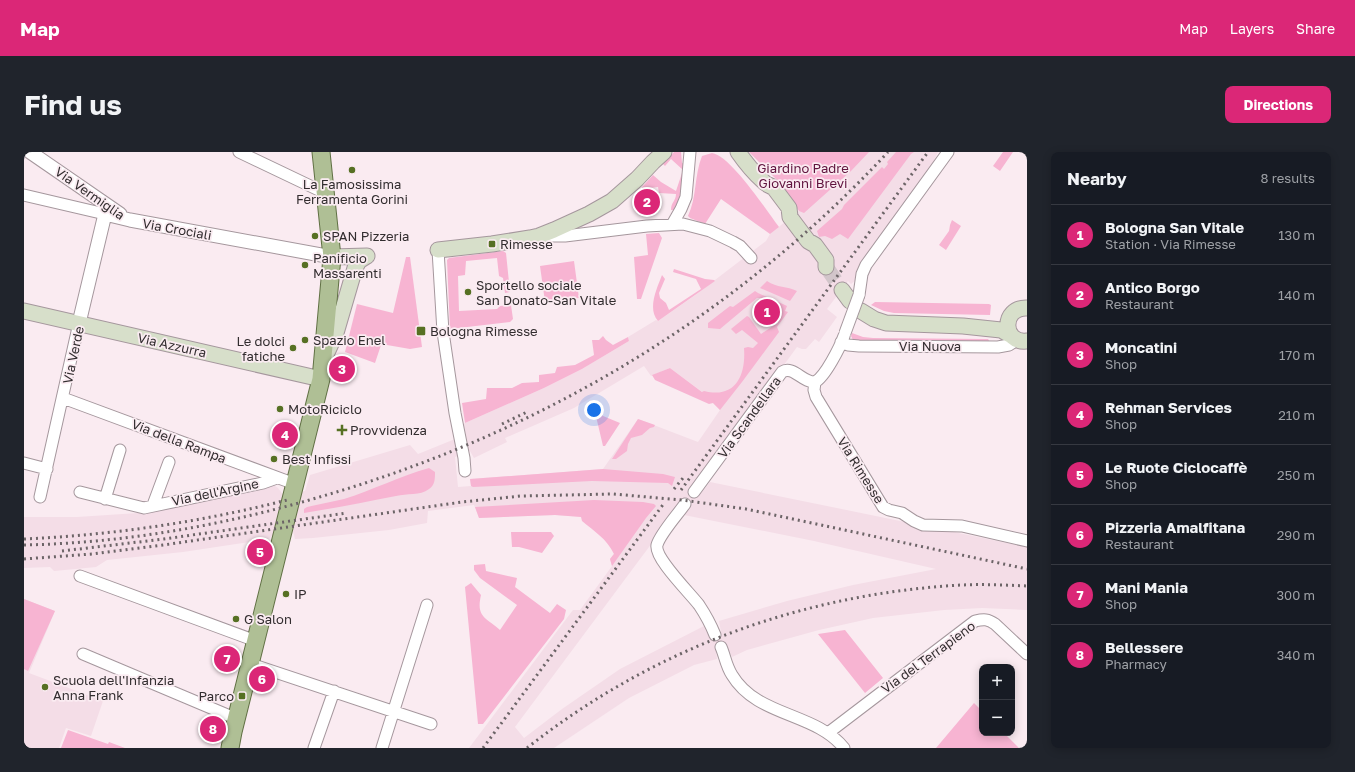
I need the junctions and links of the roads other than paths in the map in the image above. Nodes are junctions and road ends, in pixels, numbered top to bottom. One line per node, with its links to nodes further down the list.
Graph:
1 (30, 152): 14 (street, Via Vermiglia)
2 (239, 152): 10 (street)
3 (321, 152): 10 (main road)
4 (664, 152): 8 (main road)
5 (690, 152): 15 (street)
6 (732, 152): 9 (main road)
7 (948, 152): 22 (street)
8 (655, 157): 13 (main road)
9 (741, 157): 21 (main road)
10 (325, 193): 19 (main road)
11 (24, 195): 12 (street, Via Crociali)
12 (105, 214): 14 (street, Via Crociali); 26 (street, Via Verde)
13 (589, 214): 16 (street); 17 (main road)
14 (130, 220): 19 (street, Via Crociali)
15 (673, 223): 16 (street); 20 (street)
16 (594, 232): 17 (street)
17 (539, 236): 18 (main road)
18 (438, 250): 38 (street)
19 (332, 257): 30 (main road); 30 (main road)
20 (750, 258)
21 (827, 267)
22 (853, 299): 27 (main road); 29 (street, bridge)
23 (1027, 308): 25 (main road)
24 (24, 311): 26 (main road, Via Azzurra)
25 (1010, 317): 27 (main road); 28 (main road)
26 (79, 323): 31 (main road, Via Azzurra); 33 (street, Via Verde)
27 (963, 326): 28 (main road)
28 (1018, 339): 29 (street, Via Nuova)
29 (842, 340): 32 (street)
30 (323, 360): 31 (main road)
31 (321, 380): 40 (main road)
32 (815, 382): 42 (street, Via Scandellara); 47 (street, Via Rimesse)
33 (63, 398): 37 (street, Via Verde); 39 (street, Via della Rampa)
34 (120, 450): 44 (street)
35 (169, 462): 46 (street, Via dell'Argine)
36 (24, 463): 37 (street)
37 (47, 469): 43 (street, Via Verde)
38 (465, 471)
39 (277, 478): 40 (street, Via della Rampa); 46 (street, Via dell'Argine)
40 (295, 484): 51 (main road)
41 (80, 492): 44 (street, Via dell'Argine)
42 (694, 492)
43 (40, 496)
44 (105, 499): 46 (street, Via dell'Argine)
45 (685, 504): 50 (street)
46 (153, 506)
47 (1027, 542)
48 (80, 576): 51 (street)
49 (428, 605): 57 (street)
50 (716, 635)
51 (256, 641): 55 (main road)
52 (721, 647): 60 (street)
53 (84, 654): 58 (street)
54 (1027, 654): 60 (street, Via del Terrapieno)
55 (251, 664): 56 (street); 58 (main road)
56 (334, 691): 57 (street); 62 (street)
57 (393, 712): 59 (street); 63 (street)
58 (237, 718): 61 (main road)
59 (431, 724)
60 (828, 733): 64 (street)
61 (230, 748)
62 (314, 748)
63 (382, 748)
64 (844, 748)

